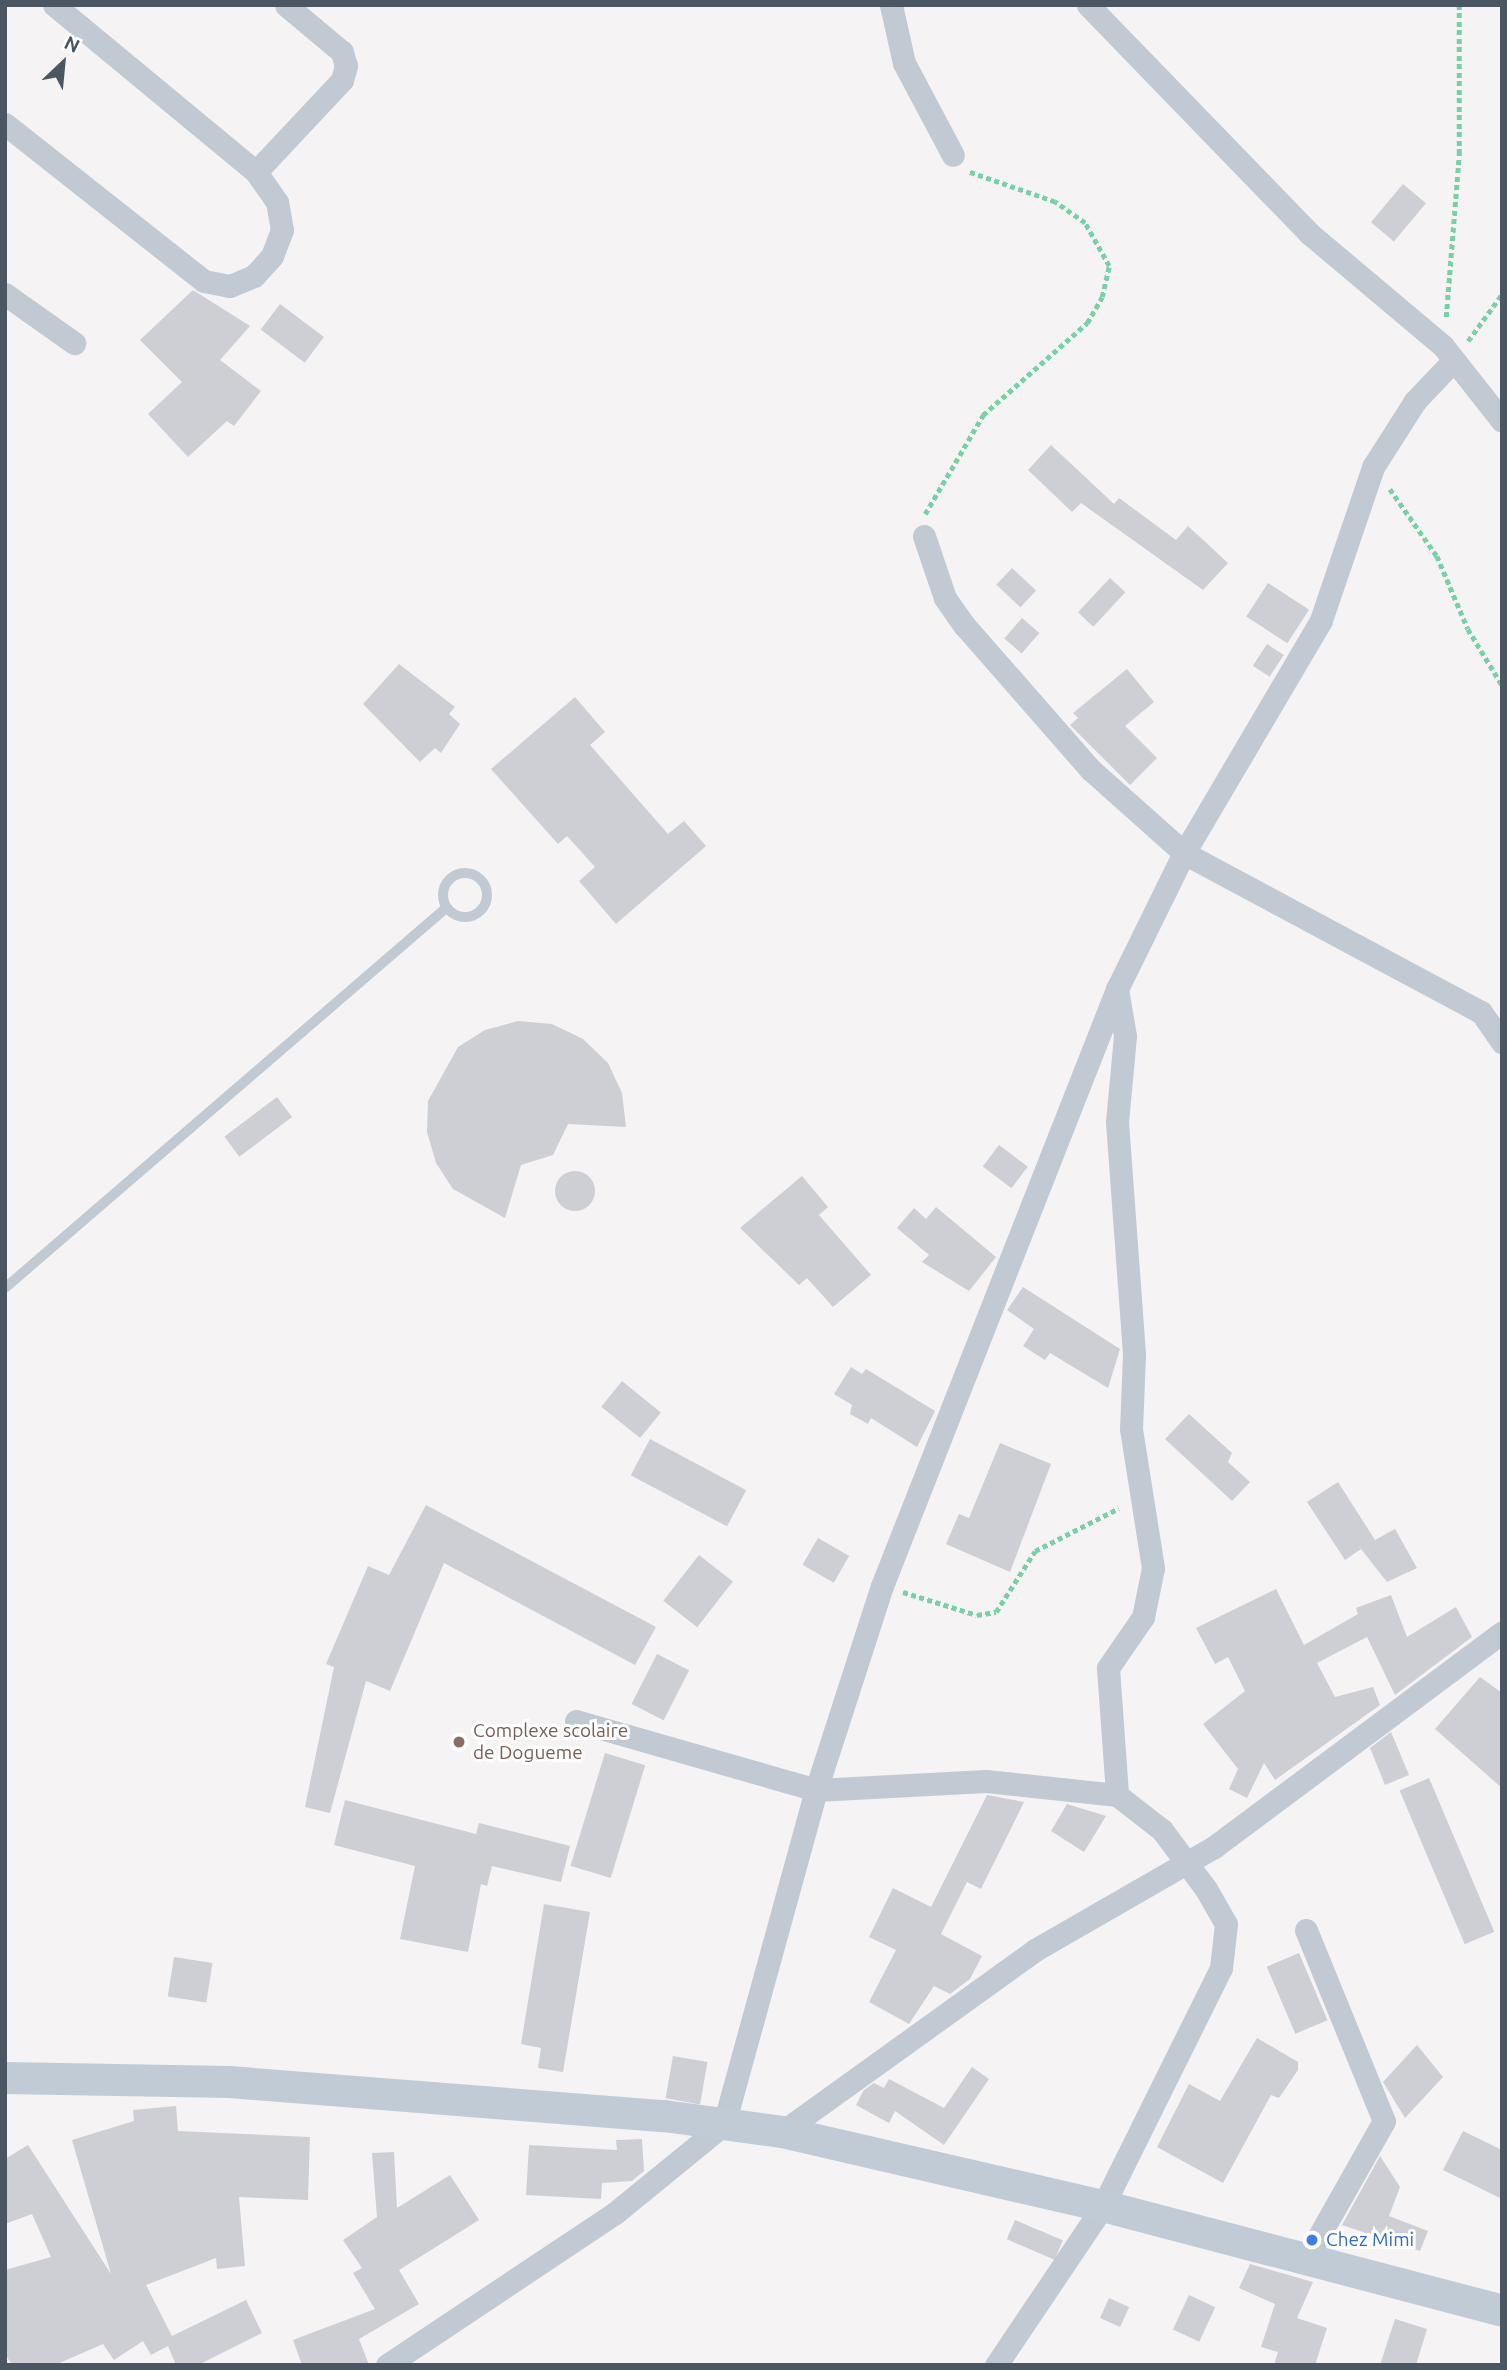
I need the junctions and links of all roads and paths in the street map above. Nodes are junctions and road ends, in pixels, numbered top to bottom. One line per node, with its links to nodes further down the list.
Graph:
1 (54, 5): 8 (street)
2 (286, 5): 8 (street)
3 (891, 5): 7 (street)
4 (1088, 5): 12 (street)
5 (1459, 5): 12 (path)
6 (5, 124): 8 (street)
7 (953, 155): 15 (path)
8 (256, 172)
9 (5, 294): 11 (street)
10 (1502, 294): 12 (path)
11 (75, 343)
12 (1448, 353): 13 (street); 14 (street)
13 (1502, 421)
14 (1373, 467): 16 (path); 17 (street)
15 (924, 536): 17 (street)
16 (1502, 685)
17 (1184, 853): 19 (street); 20 (street)
18 (446, 908): 18 (lane); 21 (lane)
19 (1117, 989): 22 (street); 23 (street)
20 (1502, 1042)
21 (5, 1288)
22 (1143, 1498): 23 (path); 27 (street)
23 (882, 1586): 26 (street)
24 (1502, 1632): 28 (street)
25 (576, 1721): 26 (street)
26 (816, 1790): 27 (street); 31 (street)
27 (1117, 1795): 28 (street)
28 (1188, 1863): 32 (street); 33 (street)
29 (1306, 1930): 34 (street)
30 (5, 2078): 31 (street)
31 (724, 2124): 32 (street); 36 (street)
32 (782, 2132): 33 (street)
33 (1102, 2206): 34 (street); 37 (street)
34 (1306, 2259): 35 (street)
35 (1502, 2311)
36 (387, 2365)
37 (996, 2365)

